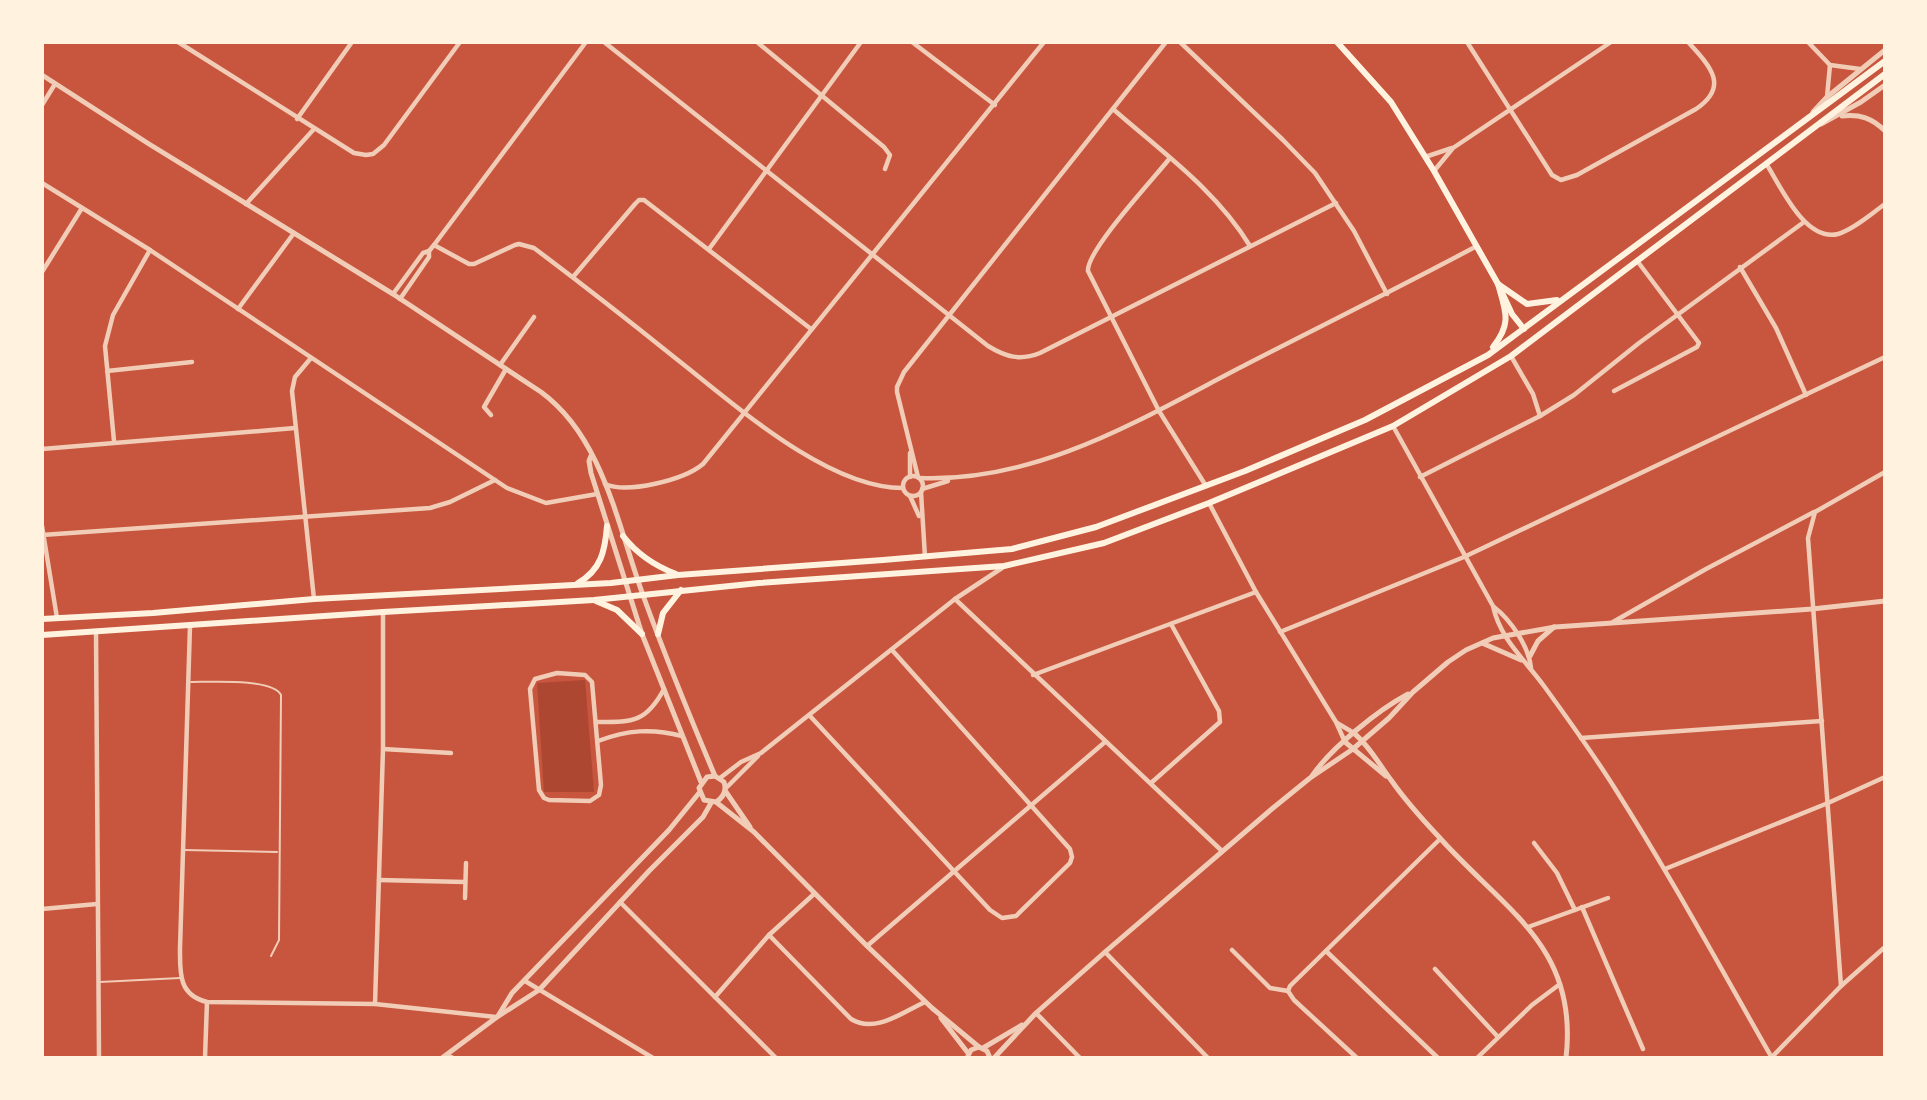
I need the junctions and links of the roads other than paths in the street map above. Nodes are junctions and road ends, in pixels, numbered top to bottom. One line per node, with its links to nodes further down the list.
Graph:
1 (178, 42): 32 (street)
2 (352, 42): 32 (street)
3 (460, 42): 35 (street)
4 (586, 42): 51 (street)
5 (604, 42): 42 (street)
6 (757, 42): 25 (street)
7 (861, 42): 25 (street)
8 (912, 42): 28 (street)
9 (1044, 42): 28 (street)
10 (1166, 42): 30 (street)
11 (1180, 42): 45 (street)
12 (1337, 42): 38 (main road)
13 (1611, 42): 29 (street)
14 (1688, 42): 29 (street)
15 (1808, 42): 19 (street)
16 (1469, 43): 29 (street)
17 (1885, 50): 20 (street)
18 (1885, 61): 33 (main road)
19 (1829, 65): 20 (street); 26 (street)
20 (1861, 69): 26 (street)
21 (1885, 74): 34 (main road)
22 (42, 75): 23 (street)
23 (55, 84): 27 (street); 46 (street)
24 (1885, 85): 31 (street)
25 (822, 94): 41 (street); 42 (street)
26 (1827, 97): 33 (street)
27 (42, 105)
28 (995, 105): 57 (street)
29 (1510, 108): 37 (street)
30 (1113, 109): 39 (street); 68 (street)
31 (1838, 116): 34 (street); 36 (street)
32 (297, 119): 35 (street)
33 (1806, 120): 66 (main road)
34 (1815, 127): 40 (main road)
35 (314, 130): 46 (street)
36 (1885, 131)
37 (1453, 148): 38 (street); 43 (street)
38 (1425, 157): 43 (main road)
39 (1170, 158): 52 (street); 71 (street)
40 (1767, 165): 49 (street); 58 (main road)
41 (886, 169)
42 (766, 170): 54 (street); 57 (street)
43 (1434, 171): 53 (main road)
44 (42, 183): 48 (street)
45 (1336, 203): 52 (street); 63 (street)
46 (246, 204): 50 (street)
47 (1885, 204): 49 (street)
48 (82, 208): 55 (street); 60 (street)
49 (1804, 222): 59 (street)
50 (294, 233): 64 (street); 67 (street)
51 (434, 245): 56 (street); 61 (street)
52 (1250, 246): 71 (street)
53 (1475, 247): 62 (main road); 63 (street)
54 (709, 249): 61 (street); 72 (street)
55 (150, 250): 67 (street); 81 (street)
56 (429, 251): 64 (street); 65 (street)
57 (875, 254): 68 (street); 72 (street)
58 (1638, 262): 69 (street); 74 (main road)
59 (1741, 267): 69 (street); 83 (street)
60 (42, 272)
61 (573, 277): 85 (street)
62 (1498, 284): 66 (main road); 73 (main road); 75 (main road)
63 (1387, 294): 84 (street)
64 (394, 295): 65 (street)
65 (400, 299): 80 (street)
66 (1562, 299): 73 (main road)
67 (238, 309): 78 (street)
68 (949, 313): 71 (street); 92 (street)
69 (1677, 315): 82 (street); 87 (street)
70 (534, 317): 80 (street)
71 (1112, 318): 84 (street)
72 (811, 329): 85 (street)
73 (1524, 329): 74 (main road); 75 (main road)
74 (1538, 338): 76 (main road)
75 (1488, 355): 101 (main road)
76 (1511, 356): 87 (street); 88 (main road)
77 (1885, 357): 83 (street)
78 (311, 358): 89 (street); 98 (street)
79 (192, 362): 81 (street)
80 (503, 367): 86 (street); 93 (street)
81 (107, 372): 90 (street)
82 (1614, 391)
83 (1805, 396): 117 (street)
84 (1158, 411): 99 (street); 101 (street)
85 (745, 413): 102 (street); 103 (street)
86 (491, 415)
87 (1540, 416): 96 (street)
88 (1393, 426): 96 (street); 108 (main road)
89 (295, 428): 90 (street); 110 (street)
90 (114, 441): 91 (street)
91 (42, 449)
92 (910, 449): 95 (street); 97 (street)
93 (591, 456): 100 (street); 105 (street)
94 (1885, 472): 109 (street)
95 (909, 477): 97 (street); 102 (street)
96 (1419, 477): 117 (street)
97 (919, 478): 99 (street); 104 (street)
98 (495, 480): 105 (street); 110 (street)
99 (953, 480): 104 (street)
100 (605, 484): 103 (street); 107 (street)
101 (1206, 486): 116 (main road)
102 (903, 488): 106 (street)
103 (622, 489): 107 (street)
104 (922, 491): 106 (street); 111 (street)
105 (597, 494): 113 (street)
106 (910, 496): 111 (street)
107 (610, 499): 115 (street)
108 (1209, 503): 118 (main road); 124 (street)
109 (1815, 512): 132 (street); 136 (street)
110 (305, 516): 114 (street); 128 (street)
111 (921, 520): 116 (street)
112 (42, 526): 114 (street)
113 (607, 526): 121 (street); 122 (main road)
114 (43, 535): 134 (street)
115 (623, 537): 119 (main road); 120 (street)
116 (925, 556): 119 (main road)
117 (1464, 557): 131 (street); 141 (street)
118 (1004, 566): 123 (main road); 127 (street)
119 (678, 575): 120 (main road)
120 (637, 580): 121 (main road); 125 (street)
121 (624, 581): 122 (main road); 126 (street)
122 (578, 583): 128 (main road)
123 (681, 590): 125 (main road); 144 (main road)
124 (1256, 592): 137 (street); 141 (street)
125 (642, 594): 126 (main road); 144 (street)
126 (629, 596): 129 (main road); 143 (street)
127 (955, 598): 148 (street); 152 (street)
128 (314, 599): 134 (main road)
129 (594, 600): 133 (main road); 143 (main road)
130 (1885, 601): 132 (street)
131 (1493, 606): 142 (street); 146 (street)
132 (1812, 609): 136 (street); 157 (street)
133 (383, 611): 138 (main road); 168 (street)
134 (57, 618): 135 (main road)
135 (42, 619)
136 (1613, 622): 139 (street)
137 (1171, 624): 152 (street); 176 (street)
138 (190, 626): 140 (main road); 153 (street)
139 (1555, 627): 142 (street); 149 (street)
140 (96, 631): 145 (main road); 197 (street)
141 (1280, 632): 159 (street)
142 (1516, 633): 146 (street); 149 (street)
143 (642, 634): 154 (street)
144 (658, 634): 171 (street)
145 (42, 635)
146 (1505, 635): 147 (street); 150 (street)
147 (1482, 643): 150 (street); 155 (street)
148 (891, 650): 156 (street); 181 (street)
149 (1530, 656): 151 (street)
150 (1521, 660): 151 (street)
151 (1531, 668): 162 (street)
152 (1033, 675): 165 (street)
153 (190, 682): 185 (street); 187 (lane)
154 (664, 689): 158 (street); 161 (street)
155 (1413, 692): 160 (street); 164 (street)
156 (810, 716): 170 (street); 190 (street)
157 (1822, 721): 162 (street); 180 (street)
158 (597, 722): 163 (street); 163 (street)
159 (1336, 722): 160 (street); 166 (street)
160 (1355, 734): 164 (street); 166 (street)
161 (682, 736): 163 (street); 175 (street)
162 (1580, 738): 189 (street)
163 (598, 741)
164 (1363, 741): 167 (street); 174 (street)
165 (1105, 742): 176 (street); 181 (street)
166 (1345, 742): 167 (street); 173 (street)
167 (1353, 748): 173 (street); 174 (street)
168 (383, 750): 169 (street); 191 (street)
169 (451, 753)
170 (761, 753): 171 (street); 177 (street)
171 (717, 777): 175 (street); 177 (street)
172 (1885, 777): 180 (street)
173 (1310, 778): 186 (street)
174 (1389, 778): 183 (street)
175 (701, 782): 178 (street)
176 (1151, 783): 186 (street)
177 (726, 790): 179 (street); 182 (street)
178 (699, 793): 179 (street); 211 (street)
179 (714, 802): 182 (street); 196 (street)
180 (1828, 803): 189 (street); 214 (street)
181 (1031, 805): 190 (street); 190 (street)
182 (754, 832): 193 (street)
183 (1440, 839): 201 (street); 207 (street)
184 (1534, 843): 200 (street)
185 (183, 850): 187 (lane); 210 (street)
186 (1222, 851): 206 (street)
187 (278, 852): 208 (lane)
188 (466, 863): 192 (street)
189 (1665, 869): 242 (street)
190 (954, 871): 203 (street)
191 (379, 880): 192 (street); 220 (street)
192 (465, 882): 194 (street)
193 (814, 894): 202 (street); 203 (street)
194 (465, 898)
195 (1608, 898): 198 (street)
196 (620, 902): 215 (street); 217 (street)
197 (97, 904): 199 (street); 212 (street)
198 (1582, 907): 200 (street); 227 (street)
199 (42, 909)
200 (1575, 910): 201 (street)
201 (1528, 927): 213 (street)
202 (769, 935): 217 (street); 219 (street)
203 (867, 946): 219 (street)
204 (1885, 947): 214 (street)
205 (1232, 950): 216 (street)
206 (1104, 951): 222 (street); 237 (street)
207 (1326, 951): 216 (street); 239 (street)
208 (271, 956)
209 (1436, 969): 225 (street)
210 (180, 978): 212 (lane); 218 (street)
211 (524, 981): 215 (street); 223 (street)
212 (97, 982): 230 (street)
213 (1560, 983): 225 (street); 241 (street)
214 (1841, 986): 242 (street)
215 (539, 990): 223 (street); 233 (street)
216 (1288, 990): 238 (street)
217 (715, 997): 234 (street)
218 (207, 1002): 220 (street); 231 (street)
219 (926, 1002): 221 (street)
220 (375, 1004): 223 (street)
221 (932, 1008): 226 (street); 229 (street)
222 (1036, 1013): 224 (street); 236 (street)
223 (497, 1017): 228 (street)
224 (1027, 1021): 226 (street); 235 (street)
225 (1498, 1037): 240 (street)
226 (981, 1047): 229 (street); 235 (street)
227 (1643, 1049)
228 (444, 1056): 232 (street)
229 (967, 1056)
230 (99, 1058)
231 (205, 1058)
232 (453, 1058)
233 (653, 1058)
234 (776, 1058)
235 (992, 1058)
236 (1080, 1058)
237 (1208, 1058)
238 (1357, 1058)
239 (1438, 1058)
240 (1477, 1058)
241 (1566, 1058)
242 (1772, 1058)

